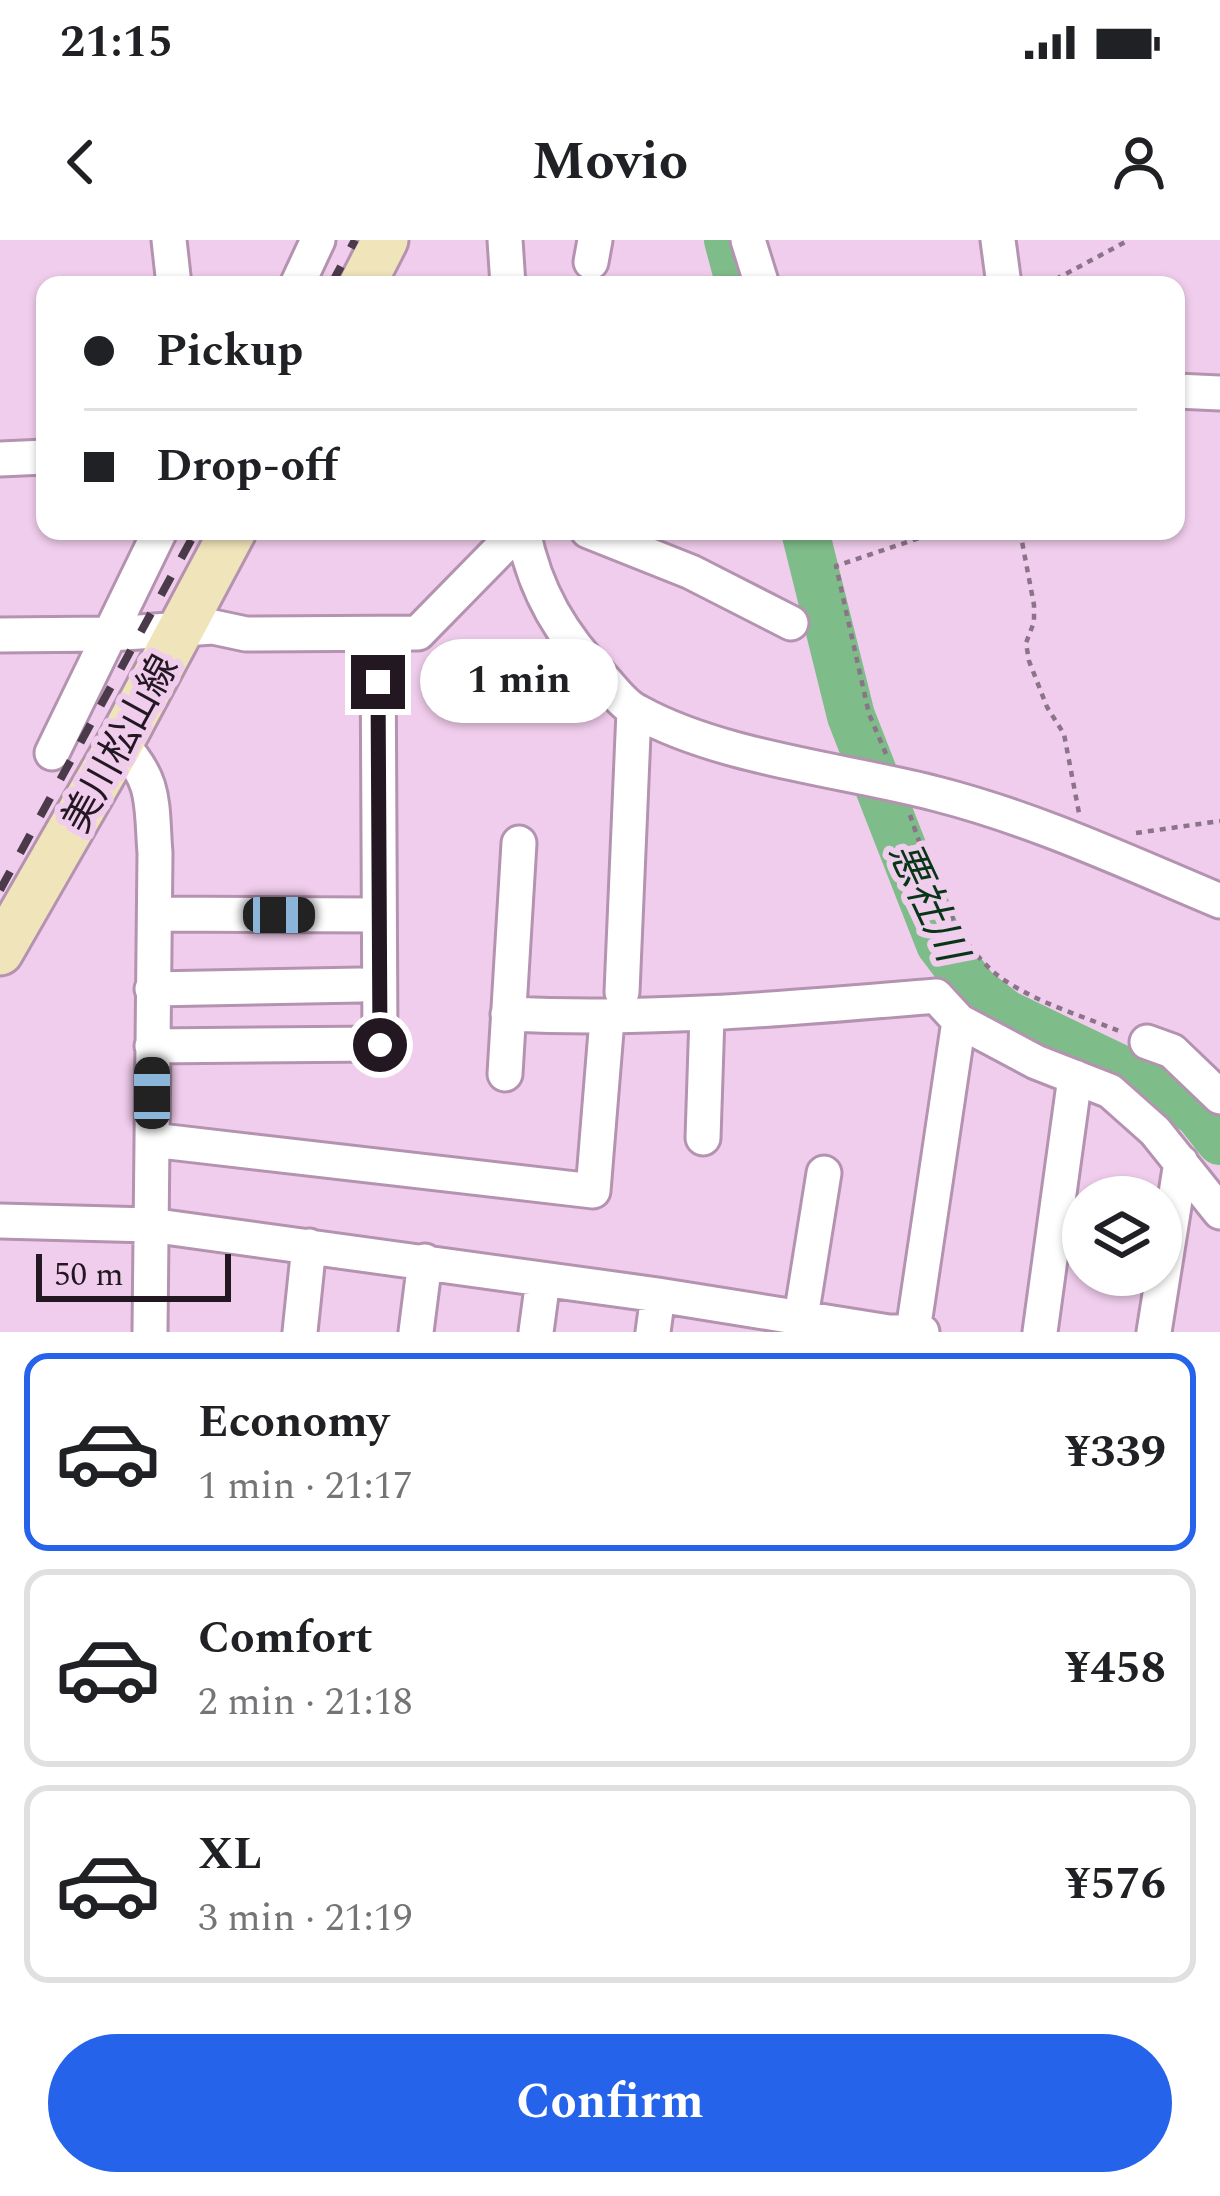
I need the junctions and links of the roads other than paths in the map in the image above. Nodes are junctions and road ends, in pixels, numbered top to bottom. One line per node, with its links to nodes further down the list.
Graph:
1 (169, 240): 7 (street)
2 (318, 240): 8 (street)
3 (385, 240): 9 (main road)
4 (505, 240): 10 (street)
5 (748, 240): 11 (street)
6 (998, 240): 12 (street)
7 (173, 276)
8 (301, 276)
9 (367, 276)
10 (507, 276)
11 (759, 276)
12 (1003, 276)
13 (1185, 391): 14 (street)
14 (1220, 393)
15 (36, 457): 16 (street)
16 (0, 458)
17 (156, 540): 24 (street)
18 (228, 540): 23 (main road, 美川松山線)
19 (512, 540): 26 (street)
20 (523, 540): 27 (street)
21 (611, 540): 22 (street)
22 (790, 623)
23 (182, 629): 24 (street); 26 (street); 28 (main road, 美川松山線)
24 (110, 634): 25 (street); 29 (street)
25 (0, 635)
26 (378, 636): 33 (street)
27 (634, 711): 31 (street); 37 (street)
28 (120, 743): 32 (street); 34 (main road, 美川松山線)
29 (52, 753)
30 (519, 843): 38 (street)
31 (1220, 901)
32 (156, 914): 33 (street); 36 (street)
33 (379, 915): 42 (street)
34 (0, 952)
35 (360, 985): 36 (street)
36 (152, 989): 42 (street)
37 (614, 1005): 38 (street); 39 (street); 47 (street)
38 (508, 1014): 43 (street)
39 (707, 1016): 40 (street); 46 (street)
40 (959, 1021): 44 (street); 58 (street)
41 (1147, 1042): 45 (street)
42 (152, 1046): 47 (street)
43 (505, 1074)
44 (1075, 1077): 48 (street); 65 (street)
45 (1217, 1083)
46 (704, 1138)
47 (152, 1140): 52 (street)
48 (1180, 1162): 50 (street); 66 (street)
49 (824, 1173): 57 (street)
50 (1220, 1212)
51 (0, 1221): 52 (street)
52 (150, 1225): 53 (street); 59 (street)
53 (309, 1246): 54 (street); 60 (street)
54 (425, 1262): 55 (street); 61 (street)
55 (543, 1280): 56 (street); 62 (street)
56 (658, 1294): 57 (street); 63 (street)
57 (782, 1320): 64 (street)
58 (918, 1331): 64 (street)
59 (150, 1332)
60 (299, 1332)
61 (416, 1332)
62 (536, 1332)
63 (653, 1332)
64 (889, 1332)
65 (1040, 1332)
66 (1154, 1332)

